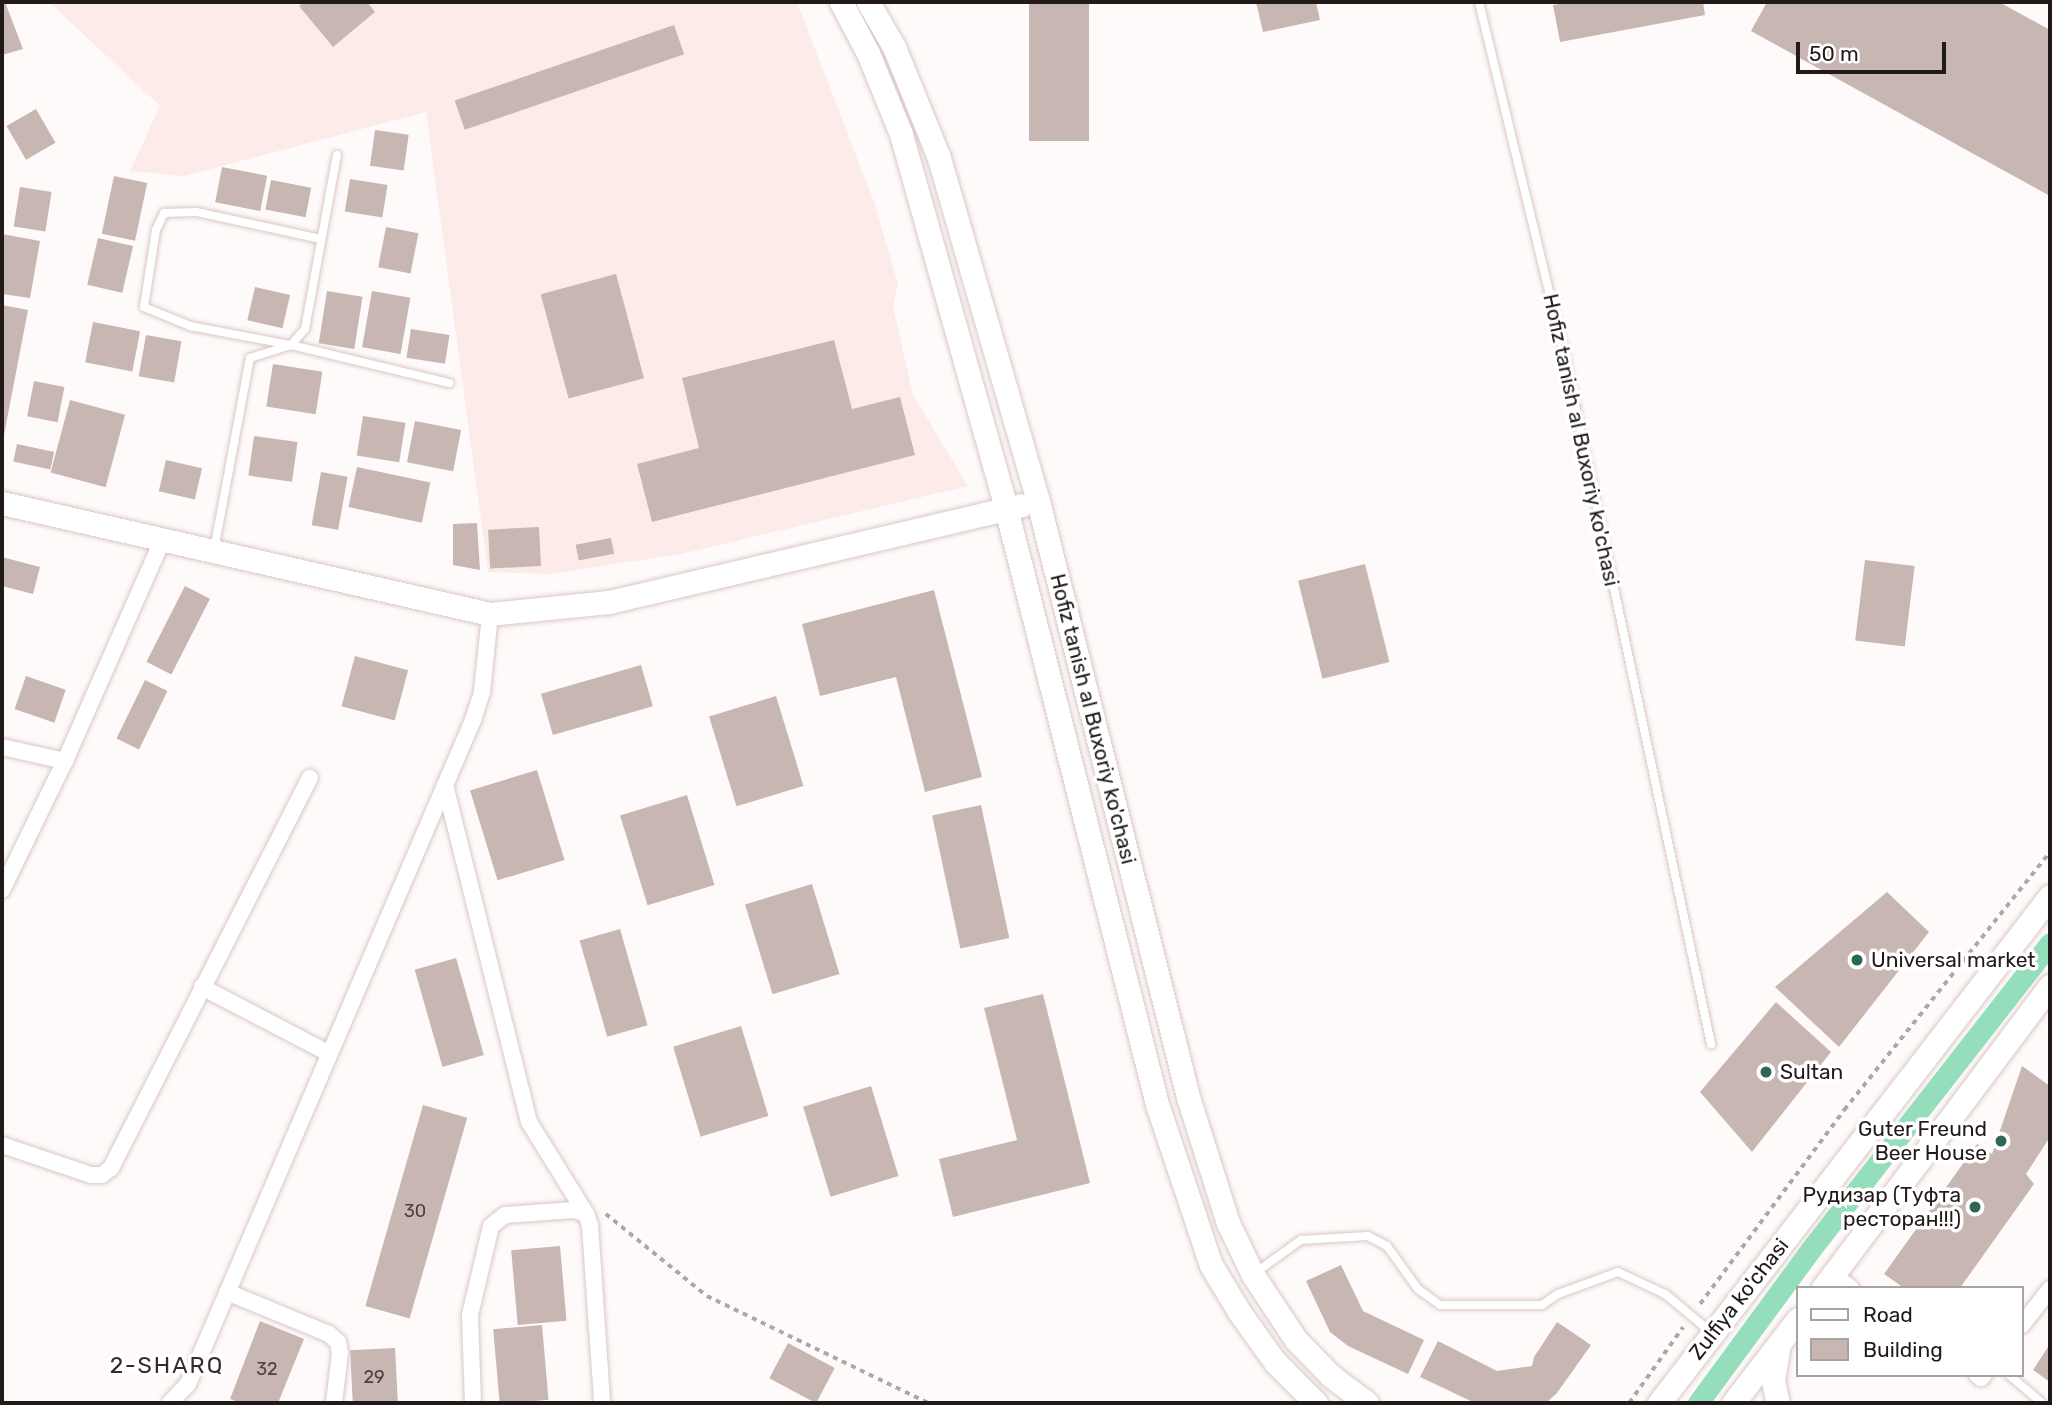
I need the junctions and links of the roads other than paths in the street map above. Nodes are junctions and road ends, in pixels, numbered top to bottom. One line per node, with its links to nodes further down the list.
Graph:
1 (841, 2): 10 (main road, Hofiz tanish al Buxoriy ko'chasi)
2 (868, 2): 8 (main road, Hofiz tanish al Buxoriy ko'chasi)
3 (1479, 2): 22 (lane, Hofiz tanish al Buxoriy ko'chasi)
4 (337, 155): 5 (lane)
5 (321, 239): 6 (lane); 6 (lane)
6 (290, 345): 7 (lane); 12 (lane)
7 (449, 383)
8 (1038, 501): 10 (main road); 26 (main road, Hofiz tanish al Buxoriy ko'chasi)
9 (2, 503): 11 (main road)
10 (1006, 508): 13 (main road); 41 (main road, Hofiz tanish al Buxoriy ko'chasi)
11 (162, 541): 12 (main road); 15 (street)
12 (214, 552): 13 (main road)
13 (490, 614): 17 (street)
14 (2, 747): 15 (street)
15 (65, 761): 18 (street)
16 (310, 778): 21 (street)
17 (445, 785): 23 (street); 25 (street)
18 (2, 890)
19 (2050, 896): 32 (main road, Zulfiya ko'chasi)
20 (2050, 986): 27 (main road)
21 (202, 987): 23 (street); 24 (street)
22 (1711, 1044)
23 (328, 1054): 29 (street)
24 (2, 1145)
25 (586, 1214): 39 (street); 40 (street)
26 (1253, 1275): 32 (lane); 42 (main road, Hofiz tanish al Buxoriy ko'chasi)
27 (1836, 1284)
28 (2050, 1289): 31 (street)
29 (227, 1292): 35 (street); 38 (street)
30 (1797, 1320): 33 (main road)
31 (2024, 1322)
32 (1712, 1333): 43 (main road, Zulfiya ko'chasi)
33 (1780, 1342): 44 (main road); 45 (main road)
34 (2011, 1377): 46 (lane)
35 (188, 1384): 36 (street); 37 (street)
36 (170, 1403)
37 (184, 1403)
38 (334, 1403)
39 (473, 1403)
40 (602, 1403)
41 (1317, 1403)
42 (1367, 1403)
43 (1659, 1403)
44 (1733, 1403)
45 (1778, 1403)
46 (2042, 1403)

